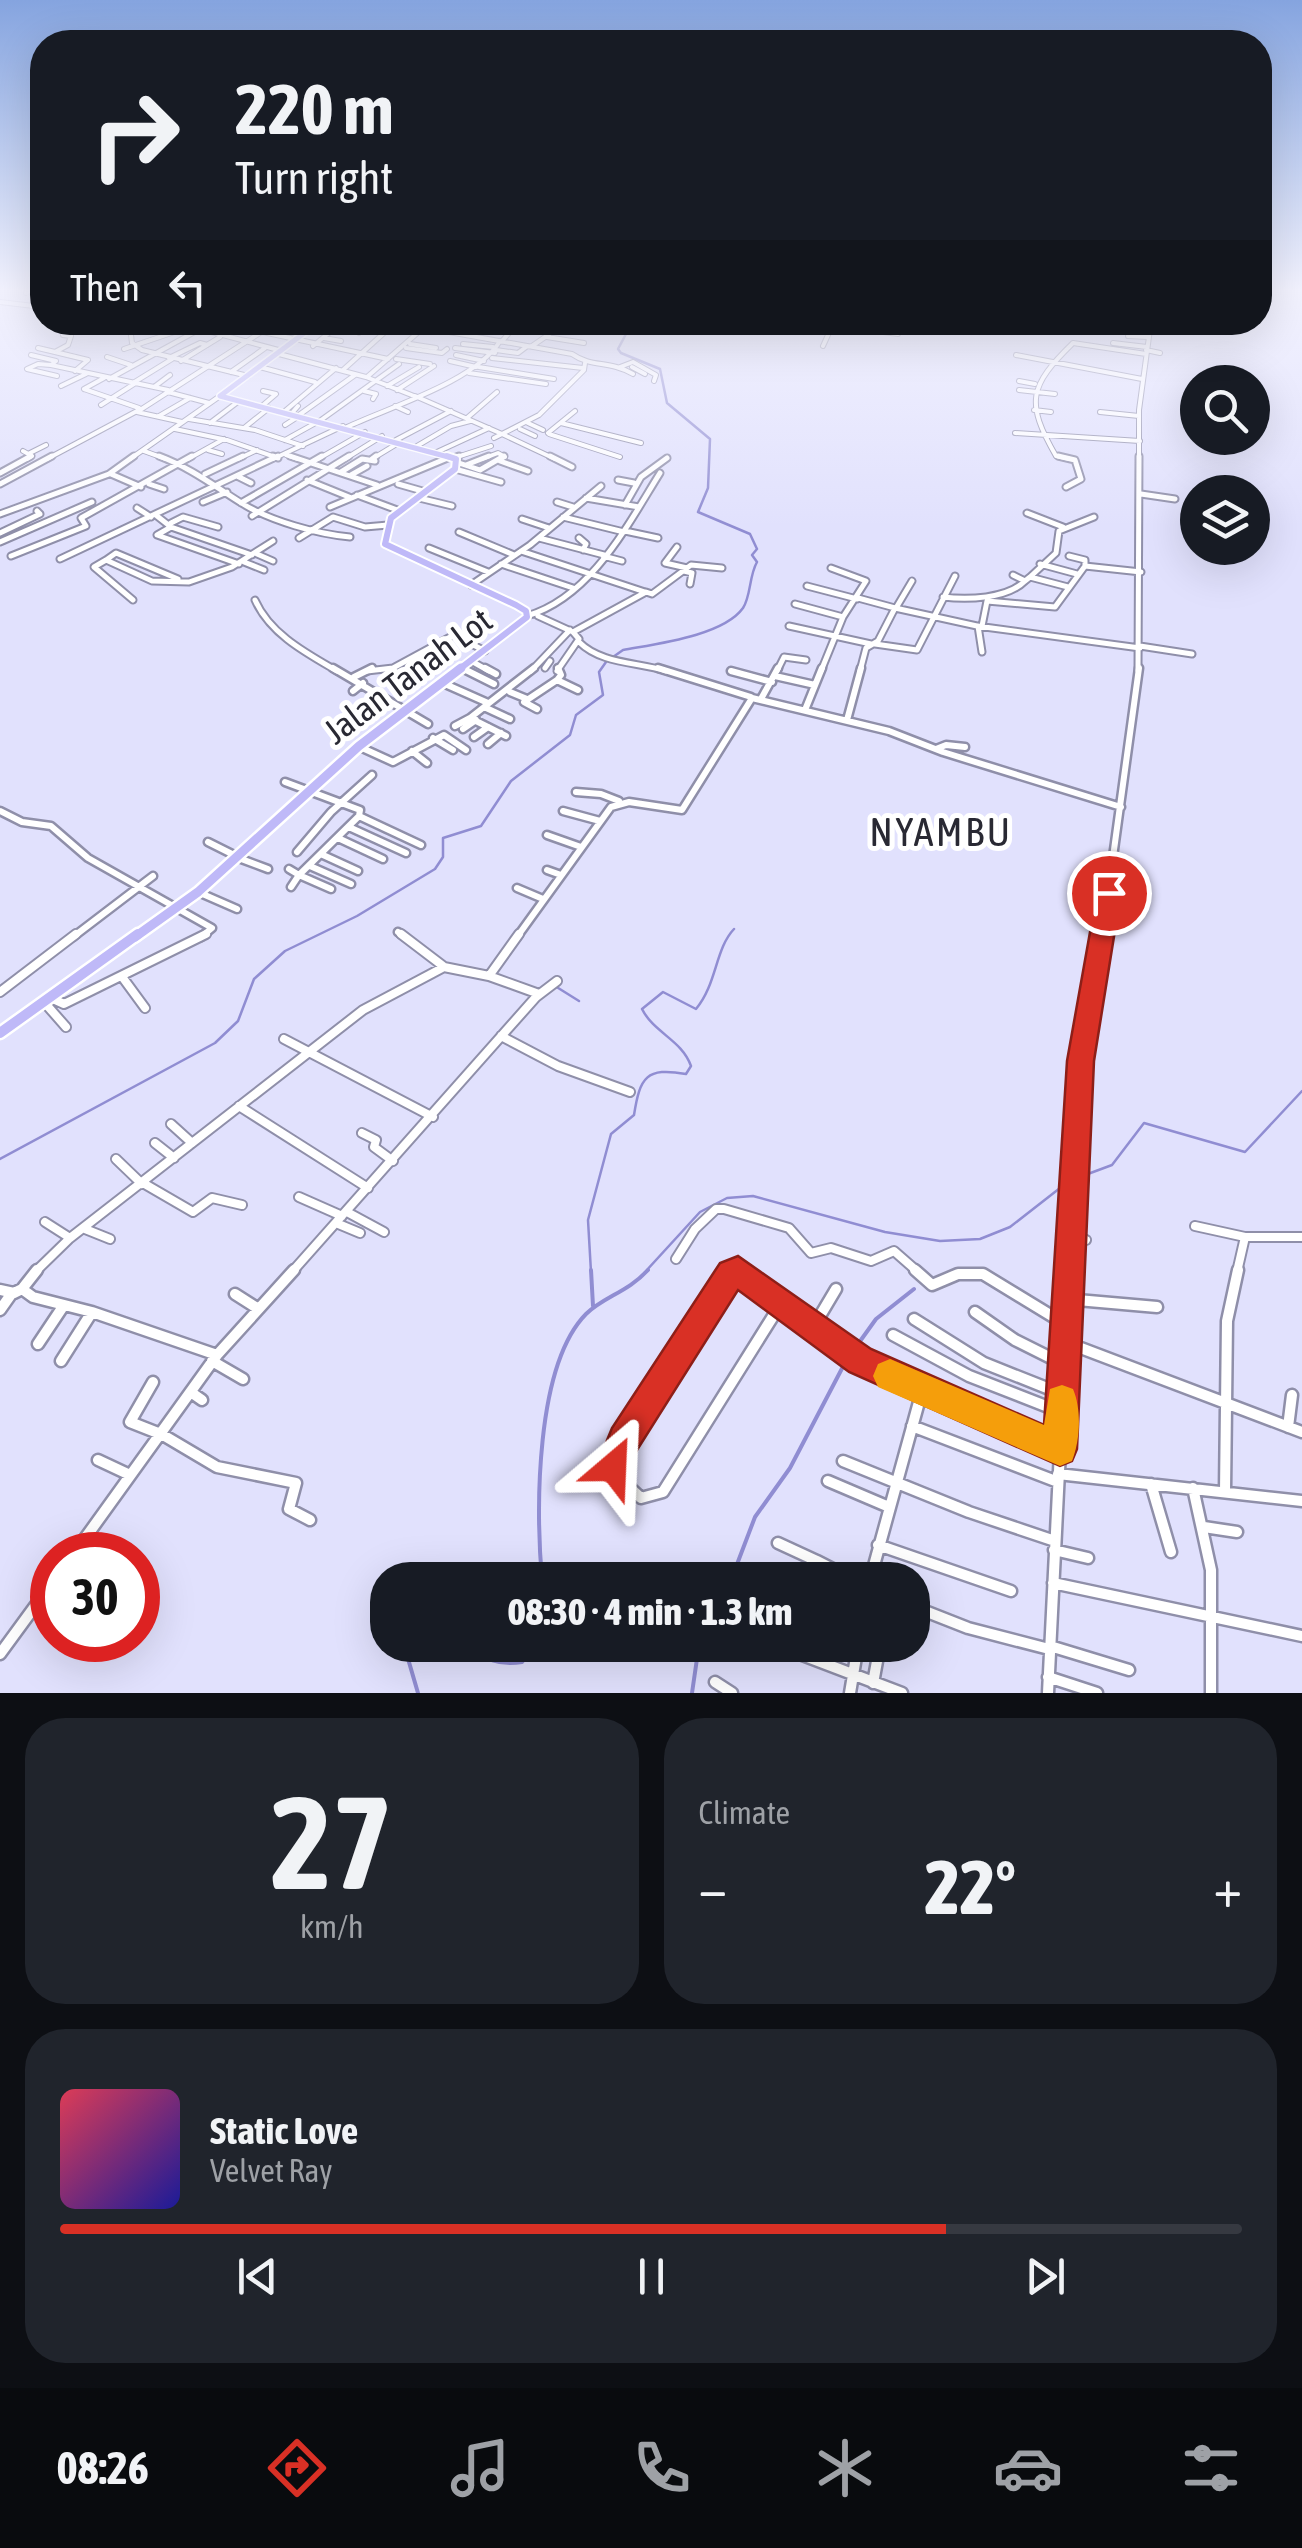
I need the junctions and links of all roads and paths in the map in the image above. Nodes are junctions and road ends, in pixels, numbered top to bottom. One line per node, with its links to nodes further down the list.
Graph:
1 (27, 369): 36 (street)
2 (68, 369): 25 (street)
3 (125, 369): 39 (street)
4 (155, 369): 46 (street)
5 (204, 369): 57 (street)
6 (217, 369): 29 (street)
7 (235, 369): 29 (street)
8 (257, 369): 37 (main road)
9 (269, 369): 26 (street)
10 (334, 369): 44 (street)
11 (340, 369): 27 (street)
12 (376, 369): 38 (street)
13 (393, 369): 45 (street)
14 (416, 369): 51 (street)
15 (426, 369): 59 (street)
16 (474, 369): 35 (street)
17 (490, 369): 41 (street)
18 (582, 369): 92 (street)
19 (623, 369): 32 (street)
20 (636, 369): 33 (street)
21 (646, 369): 42 (street)
22 (1047, 369): 49 (street)
23 (1088, 369): 40 (street)
24 (1143, 369): 40 (street)
25 (75, 370): 30 (street)
26 (273, 370): 44 (street)
27 (343, 370): 31 (street)
28 (452, 370): 35 (street)
29 (231, 372): 37 (street)
30 (85, 373): 39 (street); 50 (street)
31 (356, 374): 38 (street); 69 (street)
32 (633, 374)
33 (645, 374)
34 (170, 375): 52 (street)
35 (467, 375): 47 (street); 48 (street)
36 (58, 376)
37 (248, 376): 65 (main road)
38 (366, 377): 45 (street)
39 (106, 378): 46 (street); 70 (street)
40 (1142, 378): 87 (street)
41 (554, 379)
42 (654, 381)
43 (1019, 381): 49 (street)
44 (315, 382): 64 (street)
45 (376, 382): 51 (street); 55 (street)
46 (133, 384): 52 (street); 70 (street)
47 (444, 384): 53 (street); 54 (street)
48 (546, 384)
49 (1036, 384): 61 (street)
50 (62, 386)
51 (386, 386): 59 (street)
52 (154, 388): 57 (street)
53 (434, 388): 62 (street); 66 (street)
54 (452, 388)
55 (363, 390): 68 (street); 90 (street)
56 (1019, 390): 61 (street)
57 (168, 391): 67 (street); 71 (street)
58 (262, 391): 77 (street)
59 (396, 391): 66 (street)
60 (497, 392): 91 (street)
61 (1034, 392): 63 (street); 79 (street)
62 (441, 394)
63 (1055, 394)
64 (300, 395): 69 (street); 77 (street)
65 (220, 396): 72 (main road); 73 (street)
66 (414, 396): 76 (street); 81 (street)
67 (190, 398): 73 (street); 88 (street)
68 (372, 398)
69 (320, 399): 77 (street)
70 (110, 400): 75 (street); 78 (street)
71 (153, 401): 74 (street); 78 (street)
72 (239, 401): 77 (main road); 93 (street)
73 (210, 403): 89 (street)
74 (167, 404)
75 (101, 405)
76 (394, 406): 80 (street); 83 (street)
77 (285, 409): 90 (main road); 94 (street); 98 (street)
78 (139, 410): 88 (street); 139 (street)
79 (1034, 410): 84 (street); 112 (street)
80 (384, 411): 86 (street); 96 (street)
81 (450, 411): 91 (street); 102 (street)
82 (575, 411): 95 (street)
83 (408, 412)
84 (1051, 412)
85 (1100, 412): 87 (street)
86 (393, 415)
87 (1139, 416): 116 (street)
88 (158, 417): 89 (street)
89 (185, 420): 93 (street); 97 (street)
90 (321, 420): 96 (main road); 114 (street)
91 (469, 420): 99 (street); 110 (street)
92 (530, 422): 95 (street); 100 (street); 103 (street)
93 (209, 424): 98 (street)
94 (285, 425)
95 (558, 425): 119 (street); 131 (street)
96 (345, 426): 104 (main road); 117 (street)
97 (174, 428): 108 (street); 125 (street)
98 (244, 428): 114 (street)
99 (490, 428): 105 (street); 107 (street)
100 (518, 428): 107 (street); 111 (street)
101 (225, 429): 108 (street)
102 (416, 429): 110 (street); 118 (street)
103 (544, 430)
104 (365, 432): 109 (main road); 138 (street)
105 (479, 432): 107 (street); 128 (street)
106 (1015, 433): 112 (street)
107 (502, 434): 142 (street)
108 (214, 436): 113 (street)
109 (382, 436): 118 (main road); 143 (street)
110 (433, 436): 115 (street); 124 (street)
111 (535, 436)
112 (1044, 436): 116 (street); 166 (street)
113 (228, 438): 126 (street); 127 (street)
114 (284, 440): 123 (street); 127 (street)
115 (443, 440)
116 (1140, 440): 169 (street)
117 (314, 441): 121 (street); 123 (street)
118 (399, 441): 124 (main road); 147 (street)
119 (641, 443)
120 (46, 445): 136 (street)
121 (322, 445)
122 (488, 445): 135 (street)
123 (304, 446): 130 (street)
124 (417, 446): 128 (main road)
125 (144, 450): 140 (street); 149 (street)
126 (207, 450): 129 (street); 140 (street)
127 (259, 451): 130 (street); 134 (street)
128 (437, 452): 135 (main road)
129 (222, 454)
130 (282, 457): 138 (street); 144 (street)
131 (620, 457)
132 (8, 458): 136 (street)
133 (667, 458): 158 (street)
134 (242, 461): 137 (street); 144 (street); 150 (street)
135 (456, 461): 146 (street); 156 (street); 162 (street); 170 (main road)
136 (21, 462): 139 (street); 145 (street)
137 (251, 462)
138 (309, 463): 143 (street); 153 (street)
139 (32, 464): 161 (street)
140 (184, 464): 150 (street); 163 (street)
141 (367, 466): 152 (street)
142 (572, 466)
143 (325, 468): 147 (street); 154 (street)
144 (251, 469): 151 (street)
145 (2, 470)
146 (528, 472)
147 (340, 473): 152 (street)
148 (660, 473): 183 (street)
149 (109, 474): 163 (street); 188 (street)
150 (204, 475): 159 (street)
151 (236, 476): 157 (street); 159 (street)
152 (350, 476): 162 (street)
153 (279, 480): 164 (street); 177 (street)
154 (307, 480): 164 (street); 171 (street)
155 (618, 480): 158 (street)
156 (502, 482)
157 (252, 483)
158 (634, 483): 178 (street)
159 (217, 484): 168 (street); 190 (street)
160 (398, 484): 170 (street)
161 (0, 485)
162 (378, 485): 171 (street)
163 (145, 486): 167 (street); 201 (street)
164 (298, 486): 186 (street)
165 (601, 486): 172 (street)
166 (1066, 487)
167 (164, 489)
168 (227, 492): 175 (street); 177 (street)
169 (1141, 494): 173 (street); 241 (street)
170 (422, 495): 179 (street); 185 (main road)
171 (354, 496): 180 (street); 185 (street)
172 (584, 498): 178 (street); 182 (street)
173 (1176, 499)
174 (92, 502): 216 (street)
175 (203, 502)
176 (557, 502): 182 (street)
177 (241, 503): 186 (street)
178 (624, 504): 183 (street)
179 (452, 506)
180 (330, 507)
181 (137, 508): 190 (street)
182 (574, 508): 191 (street)
183 (639, 508): 204 (street)
184 (22, 511): 205 (street)
185 (400, 511): 196 (main road)
186 (260, 512): 189 (street); 198 (street)
187 (1027, 513): 200 (street)
188 (0, 514)
189 (252, 516)
190 (154, 517): 195 (street); 213 (street)
191 (563, 518): 199 (street); 204 (street)
192 (1094, 518): 200 (street)
193 (522, 519): 199 (street)
194 (67, 524): 201 (street)
195 (171, 525): 197 (street); 223 (street); 232 (street)
196 (388, 525): 198 (street); 250 (main road, Jalan Tanah Lot)
197 (218, 528)
198 (312, 528): 208 (street); 209 (street)
199 (550, 528): 210 (street)
200 (1065, 528): 234 (street)
201 (76, 530): 207 (street)
202 (55, 532): 207 (street)
203 (459, 532): 222 (street)
204 (625, 532): 212 (street); 224 (street)
205 (0, 534)
206 (44, 536): 214 (street)
207 (62, 536): 214 (street)
208 (350, 537)
209 (299, 538)
210 (538, 538): 220 (street); 222 (street)
211 (579, 538): 220 (street)
212 (658, 538)
213 (104, 539): 217 (street); 221 (street)
214 (51, 541): 225 (street)
215 (273, 541): 223 (street)
216 (0, 542)
217 (111, 544)
218 (678, 546): 239 (street)
219 (429, 548): 240 (street)
220 (583, 550): 224 (street)
221 (78, 551): 226 (street); 228 (street)
222 (518, 553): 233 (street); 242 (street)
223 (254, 554): 230 (street); 232 (street)
224 (603, 555): 231 (street); 242 (street)
225 (11, 556)
226 (88, 556)
227 (1069, 556): 235 (street)
228 (60, 559)
229 (104, 560): 232 (street); 247 (street); 257 (street)
230 (273, 561)
231 (622, 561)
232 (241, 563): 238 (street)
233 (501, 564): 240 (street); 253 (street)
234 (1040, 564): 243 (street); 246 (street)
235 (1085, 566): 241 (street); 243 (street)
236 (722, 568): 239 (street)
237 (831, 568): 256 (street)
238 (264, 570)
239 (690, 571): 249 (street); 254 (street)
240 (490, 572): 250 (street)
241 (1142, 572): 271 (street)
242 (587, 573): 253 (street); 254 (street)
243 (1077, 574): 252 (street)
244 (1014, 575): 246 (street)
245 (955, 576): 255 (street)
246 (1027, 579): 252 (street); 255 (street)
247 (178, 580)
248 (912, 581): 260 (street)
249 (690, 584)
250 (471, 585): 261 (main road, Jalan Tanah Lot)
251 (807, 586): 256 (street)
252 (1068, 587): 265 (street)
253 (573, 588): 261 (street)
254 (646, 592): 266 (street)
255 (943, 597): 262 (street)
256 (857, 598): 260 (street); 263 (street)
257 (133, 600)
258 (255, 600): 291 (street)
259 (795, 604): 263 (street)
260 (896, 608): 262 (street); 269 (street)
261 (532, 615): 266 (street); 273 (main road, Jalan Tanah Lot)
262 (932, 616): 265 (street); 269 (street)
263 (844, 617): 267 (street)
264 (789, 626): 267 (street)
265 (980, 626): 271 (street); 275 (street)
266 (572, 631): 270 (street); 303 (street)
267 (835, 636): 269 (street); 297 (street)
268 (562, 644): 270 (street)
269 (873, 644): 308 (street)
270 (577, 645): 278 (street); 281 (street)
271 (1140, 647): 276 (street); 329 (street)
272 (405, 652): 280 (street)
273 (486, 652): 280 (street); 284 (main road, Jalan Tanah Lot)
274 (553, 652): 278 (street)
275 (982, 652)
276 (1192, 654)
277 (774, 655): 282 (street)
278 (568, 656): 286 (street)
279 (392, 657): 285 (street)
280 (412, 658): 285 (street)
281 (609, 658): 301 (street)
282 (784, 658): 283 (street); 292 (street)
283 (806, 660)
284 (473, 662): 287 (main road, Jalan Tanah Lot); 290 (street)
285 (400, 664): 291 (street)
286 (562, 664): 288 (street); 293 (street)
287 (464, 668): 295 (main road, Jalan Tanah Lot); 296 (street)
288 (544, 668)
289 (732, 671): 292 (street)
290 (496, 674)
291 (353, 678): 294 (street)
292 (773, 678): 297 (street); 302 (street)
293 (557, 680): 298 (street); 300 (street)
294 (363, 683): 299 (street); 304 (street)
295 (445, 684): 303 (street); 304 (main road, Jalan Tanah Lot)
296 (494, 684)
297 (815, 684): 305 (street)
298 (578, 690)
299 (353, 691)
300 (510, 692)
301 (752, 698): 302 (street); 328 (street)
302 (761, 699): 305 (street)
303 (486, 705): 306 (street); 307 (street)
304 (410, 709): 309 (street); 315 (main road, Jalan Tanah Lot)
305 (805, 710): 308 (street)
306 (473, 719): 310 (street); 311 (street)
307 (510, 719)
308 (847, 720): 320 (street)
309 (428, 724)
310 (488, 727): 312 (street); 314 (street)
311 (460, 728)
312 (474, 737)
313 (433, 738): 317 (street); 318 (street); 319 (street)
314 (488, 744)
315 (358, 746): 317 (street); 325 (main road, Jalan Tanah Lot)
316 (965, 748): 320 (street)
317 (414, 750): 321 (street); 322 (street)
318 (453, 750)
319 (466, 750)
320 (935, 750): 329 (street)
321 (426, 754)
322 (426, 763)
323 (372, 775): 327 (street)
324 (285, 782): 325 (street)
325 (306, 791): 327 (street); 343 (main road, Jalan Tanah Lot)
326 (576, 792): 328 (street)
327 (341, 802): 332 (street); 340 (street)
328 (620, 802): 333 (street)
329 (1121, 807): 396 (street)
330 (563, 811): 333 (street)
331 (0, 812): 355 (street)
332 (359, 816): 334 (street); 338 (street)
333 (600, 821): 339 (street)
334 (348, 826): 336 (street); 342 (street)
335 (547, 835): 339 (street)
336 (338, 838): 341 (street); 344 (street)
337 (208, 842): 343 (street)
338 (421, 845)
339 (581, 848): 351 (street)
340 (298, 852)
341 (322, 854): 345 (street); 349 (street)
342 (406, 854)
343 (235, 856): 346 (street); 358 (main road, Jalan Tanah Lot)
344 (383, 859)
345 (310, 866): 350 (street); 353 (street)
346 (268, 869)
347 (289, 869): 350 (street)
348 (547, 870): 351 (street)
349 (358, 871)
350 (300, 874): 354 (street); 357 (street)
351 (560, 874): 359 (street)
352 (153, 876): 355 (street)
353 (351, 884)
354 (292, 887)
355 (140, 888): 360 (street); 367 (street)
356 (517, 888): 359 (street)
357 (331, 889)
358 (198, 892): 360 (main road, Jalan Tanah Lot); 361 (street)
359 (543, 900): 364 (street)
360 (176, 907): 365 (street); 369 (main road, Jalan Tanah Lot)
361 (237, 909)
362 (398, 932): 363 (street)
363 (444, 967): 364 (street); 375 (street)
364 (486, 975): 368 (street)
365 (118, 977): 369 (street); 370 (street)
366 (557, 981): 368 (street)
367 (0, 992)
368 (537, 995): 373 (street)
369 (46, 999): 371 (street); 372 (main road, Jalan Tanah Lot)
370 (145, 1008)
371 (66, 1027)
372 (0, 1034)
373 (501, 1036): 376 (street); 378 (street)
374 (284, 1038): 375 (street)
375 (309, 1052): 377 (street); 378 (street)
376 (630, 1092)
377 (239, 1106): 381 (street); 387 (street)
378 (433, 1117): 385 (street)
379 (171, 1124): 381 (street)
380 (362, 1132): 385 (street)
381 (192, 1143): 383 (street)
382 (154, 1144): 383 (street)
383 (174, 1158): 386 (street)
384 (116, 1159): 386 (street)
385 (393, 1160): 387 (street)
386 (143, 1183): 389 (street); 393 (street)
387 (368, 1188): 390 (street)
388 (299, 1197): 390 (street)
389 (242, 1206)
390 (342, 1217): 394 (street); 395 (street); 410 (street)
391 (45, 1222): 399 (street)
392 (1195, 1226): 397 (street)
393 (84, 1228): 399 (street); 400 (street)
394 (360, 1232)
395 (384, 1232)
396 (1070, 1233): 401 (street); 407 (street)
397 (1245, 1237): 398 (street); 429 (street)
398 (1302, 1237)
399 (70, 1238): 405 (street)
400 (110, 1239)
401 (1086, 1240)
402 (676, 1260): 416 (street)
403 (836, 1289): 417 (street)
404 (0, 1290): 405 (street)
405 (17, 1291): 409 (street); 412 (street)
406 (236, 1294): 410 (street)
407 (1066, 1300): 411 (street); 416 (street)
408 (782, 1302): 408 (street); 417 (street)
409 (64, 1305): 413 (street); 420 (street)
410 (257, 1308): 421 (street)
411 (1157, 1308)
412 (0, 1310)
413 (92, 1312): 421 (street); 422 (street)
414 (975, 1312): 423 (street)
415 (914, 1319): 427 (street)
416 (1065, 1324): 419 (street)
417 (814, 1326): 426 (street)
418 (893, 1335): 430 (street)
419 (1064, 1342): 423 (street); 429 (street)
420 (38, 1344)
421 (215, 1358): 424 (street); 434 (street)
422 (61, 1361)
423 (1063, 1364): 427 (street)
424 (243, 1379)
425 (153, 1382): 434 (street)
426 (922, 1390): 431 (street); 435 (street)
427 (1062, 1394): 430 (street)
428 (1292, 1395): 432 (street)
429 (1224, 1403): 432 (street); 444 (street)
430 (1061, 1412): 435 (street)
431 (912, 1426): 439 (street); 441 (street)
432 (1288, 1427): 433 (street)
433 (1302, 1432)
434 (163, 1435): 438 (street); 447 (street)
435 (1060, 1449): 439 (street)
436 (98, 1460): 438 (street)
437 (842, 1461): 441 (street)
438 (130, 1475): 449 (street)
439 (1058, 1478): 442 (street); 453 (street)
440 (828, 1481): 446 (street)
441 (896, 1481): 446 (street); 453 (street)
442 (1151, 1484): 443 (street); 454 (street)
443 (1194, 1488): 444 (street); 448 (street)
444 (1225, 1490): 445 (street)
445 (1302, 1501)
446 (888, 1506): 452 (street)
447 (310, 1520)
448 (1204, 1527): 450 (street); 462 (street)
449 (90, 1532)
450 (1237, 1532)
451 (778, 1543): 456 (street)
452 (878, 1545): 457 (street); 459 (street)
453 (1054, 1546): 455 (street); 458 (street)
454 (1171, 1552)
455 (1088, 1558)
456 (817, 1561)
457 (874, 1562)
458 (1053, 1583): 462 (street); 464 (street)
459 (1011, 1591)
460 (30, 1612): 465 (street)
461 (930, 1613): 464 (street)
462 (1211, 1616): 463 (street); 479 (street)
463 (1302, 1636)
464 (1050, 1647): 469 (street); 471 (street)
465 (0, 1654)
466 (826, 1662): 470 (street)
467 (856, 1662): 470 (street)
468 (877, 1662): 473 (street)
469 (1129, 1670)
470 (854, 1675): 473 (street); 475 (street)
471 (1048, 1678): 477 (street); 478 (street)
472 (715, 1682): 474 (street)
473 (874, 1683): 476 (street)
474 (732, 1693)
475 (850, 1693)
476 (902, 1693)
477 (1048, 1693)
478 (1098, 1693)
479 (1211, 1693)

